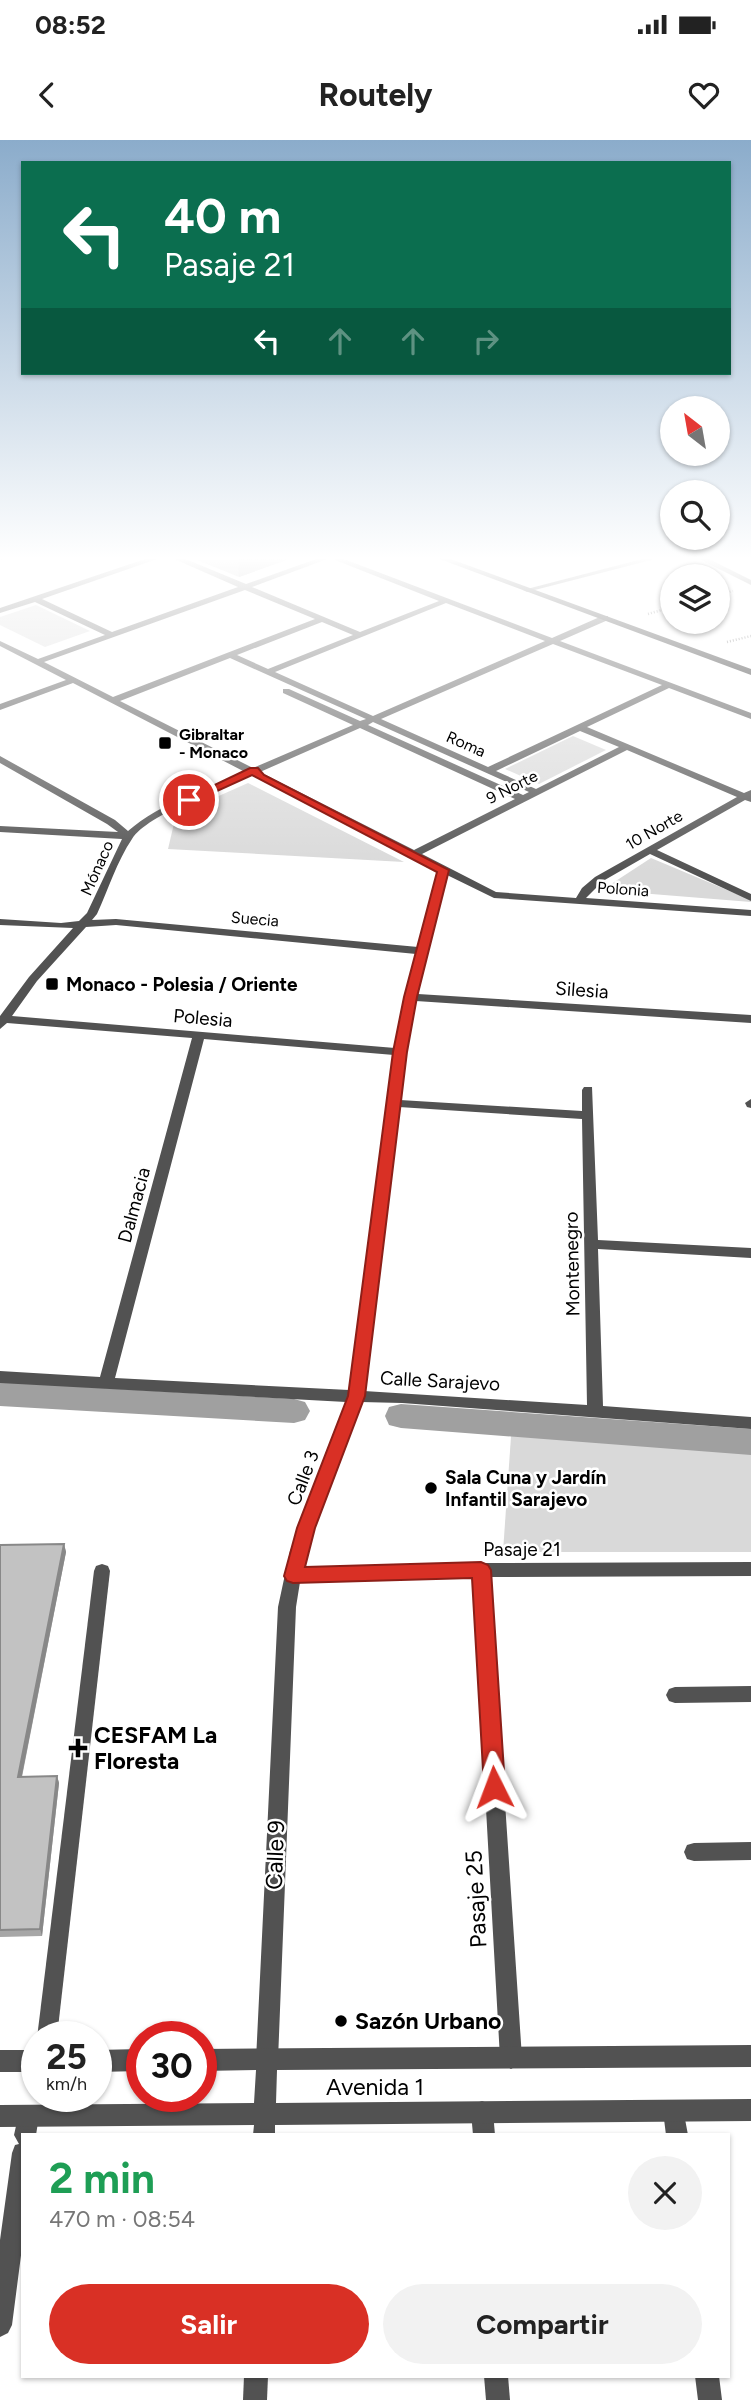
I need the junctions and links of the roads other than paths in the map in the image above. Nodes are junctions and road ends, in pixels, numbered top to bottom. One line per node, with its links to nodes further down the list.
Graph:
1 (40, 663): 11 (street)
2 (209, 663): 13 (street)
3 (226, 663): 17 (street, Roma)
4 (249, 663): 9 (street, Roma)
5 (289, 663): 9 (street)
6 (500, 663): 16 (street, Mónaco)
7 (612, 663): 12 (street)
8 (728, 663): 10 (main road)
9 (268, 672): 16 (street, Roma)
10 (751, 672)
11 (74, 680): 13 (street); 14 (street)
12 (669, 685): 15 (street); 18 (street)
13 (114, 700): 21 (street)
14 (0, 708)
15 (751, 716)
16 (372, 719): 17 (street, Mónaco); 22 (street, Roma)
17 (359, 724): 21 (street, Mónaco); 23 (street, Roma)
18 (579, 727): 19 (street); 22 (street)
19 (626, 747): 24 (street, 9 Norte); 25 (street)
20 (0, 759): 28 (street)
21 (254, 771): 28 (street, Mónaco); 30 (street)
22 (493, 773): 23 (street); 24 (street, Roma)
23 (484, 782): 26 (street, Roma)
24 (536, 792): 26 (street, 9 Norte)
25 (749, 796): 29 (street, 10 Norte)
26 (523, 799): 30 (street, 9 Norte)
27 (0, 828): 28 (street)
28 (128, 836): 36 (street, Mónaco)
29 (649, 850): 32 (street); 33 (street, 10 Norte)
30 (412, 855): 31 (street)
31 (443, 870): 33 (street, Polonia); 37 (street)
32 (751, 898)
33 (579, 902): 34 (street, Polonia)
34 (751, 913)
35 (0, 922): 36 (street)
36 (84, 925): 37 (street, Suecia); 40 (street, Mónaco)
37 (423, 951): 38 (street)
38 (411, 997): 39 (street, Silesia); 42 (street)
39 (751, 1019)
40 (2, 1022): 41 (street, Polesia)
41 (199, 1035): 42 (street, Polesia); 49 (street, Dalmacia)
42 (400, 1052): 44 (street)
43 (588, 1090): 45 (street, Montenegro)
44 (393, 1103): 45 (street); 50 (street)
45 (588, 1115): 46 (street, Montenegro)
46 (591, 1244): 47 (street); 51 (street, Montenegro)
47 (751, 1253)
48 (0, 1377): 49 (street, Calle Sarajevo)
49 (106, 1384): 50 (street, Calle Sarajevo)
50 (356, 1396): 51 (street, Calle Sarajevo); 56 (street, Calle 3)
51 (595, 1411): 52 (street, Calle Sarajevo)
52 (751, 1423)
53 (751, 1569): 54 (street, Pasaje 21)
54 (481, 1570): 56 (street, Pasaje 21); 63 (street, Pasaje 25)
55 (102, 1571): 61 (street)
56 (293, 1576): 65 (street, Calle 9)
57 (751, 1694): 58 (street)
58 (675, 1695)
59 (751, 1851): 60 (street)
60 (694, 1852)
61 (49, 2021)
62 (751, 2056): 63 (street, Avenida 1)
63 (511, 2058): 65 (street, Avenida 1)
64 (217, 2060): 65 (street, Avenida 1)
65 (267, 2060): 73 (street, Calle 9)
66 (0, 2061): 67 (street)
67 (21, 2061)
68 (751, 2110): 69 (street, Avenida 1)
69 (674, 2111): 70 (street, Avenida 1); 75 (street)
70 (482, 2112): 73 (street, Avenida 1); 74 (street)
71 (0, 2116): 72 (street, Avenida 1)
72 (26, 2125): 73 (street, Avenida 1)
73 (265, 2125)
74 (484, 2133)
75 (677, 2133)
76 (21, 2167): 77 (street)
77 (0, 2325)
78 (256, 2378): 81 (street)
79 (496, 2378): 82 (street)
80 (707, 2378): 83 (street)
81 (255, 2400)
82 (498, 2400)
83 (710, 2400)

